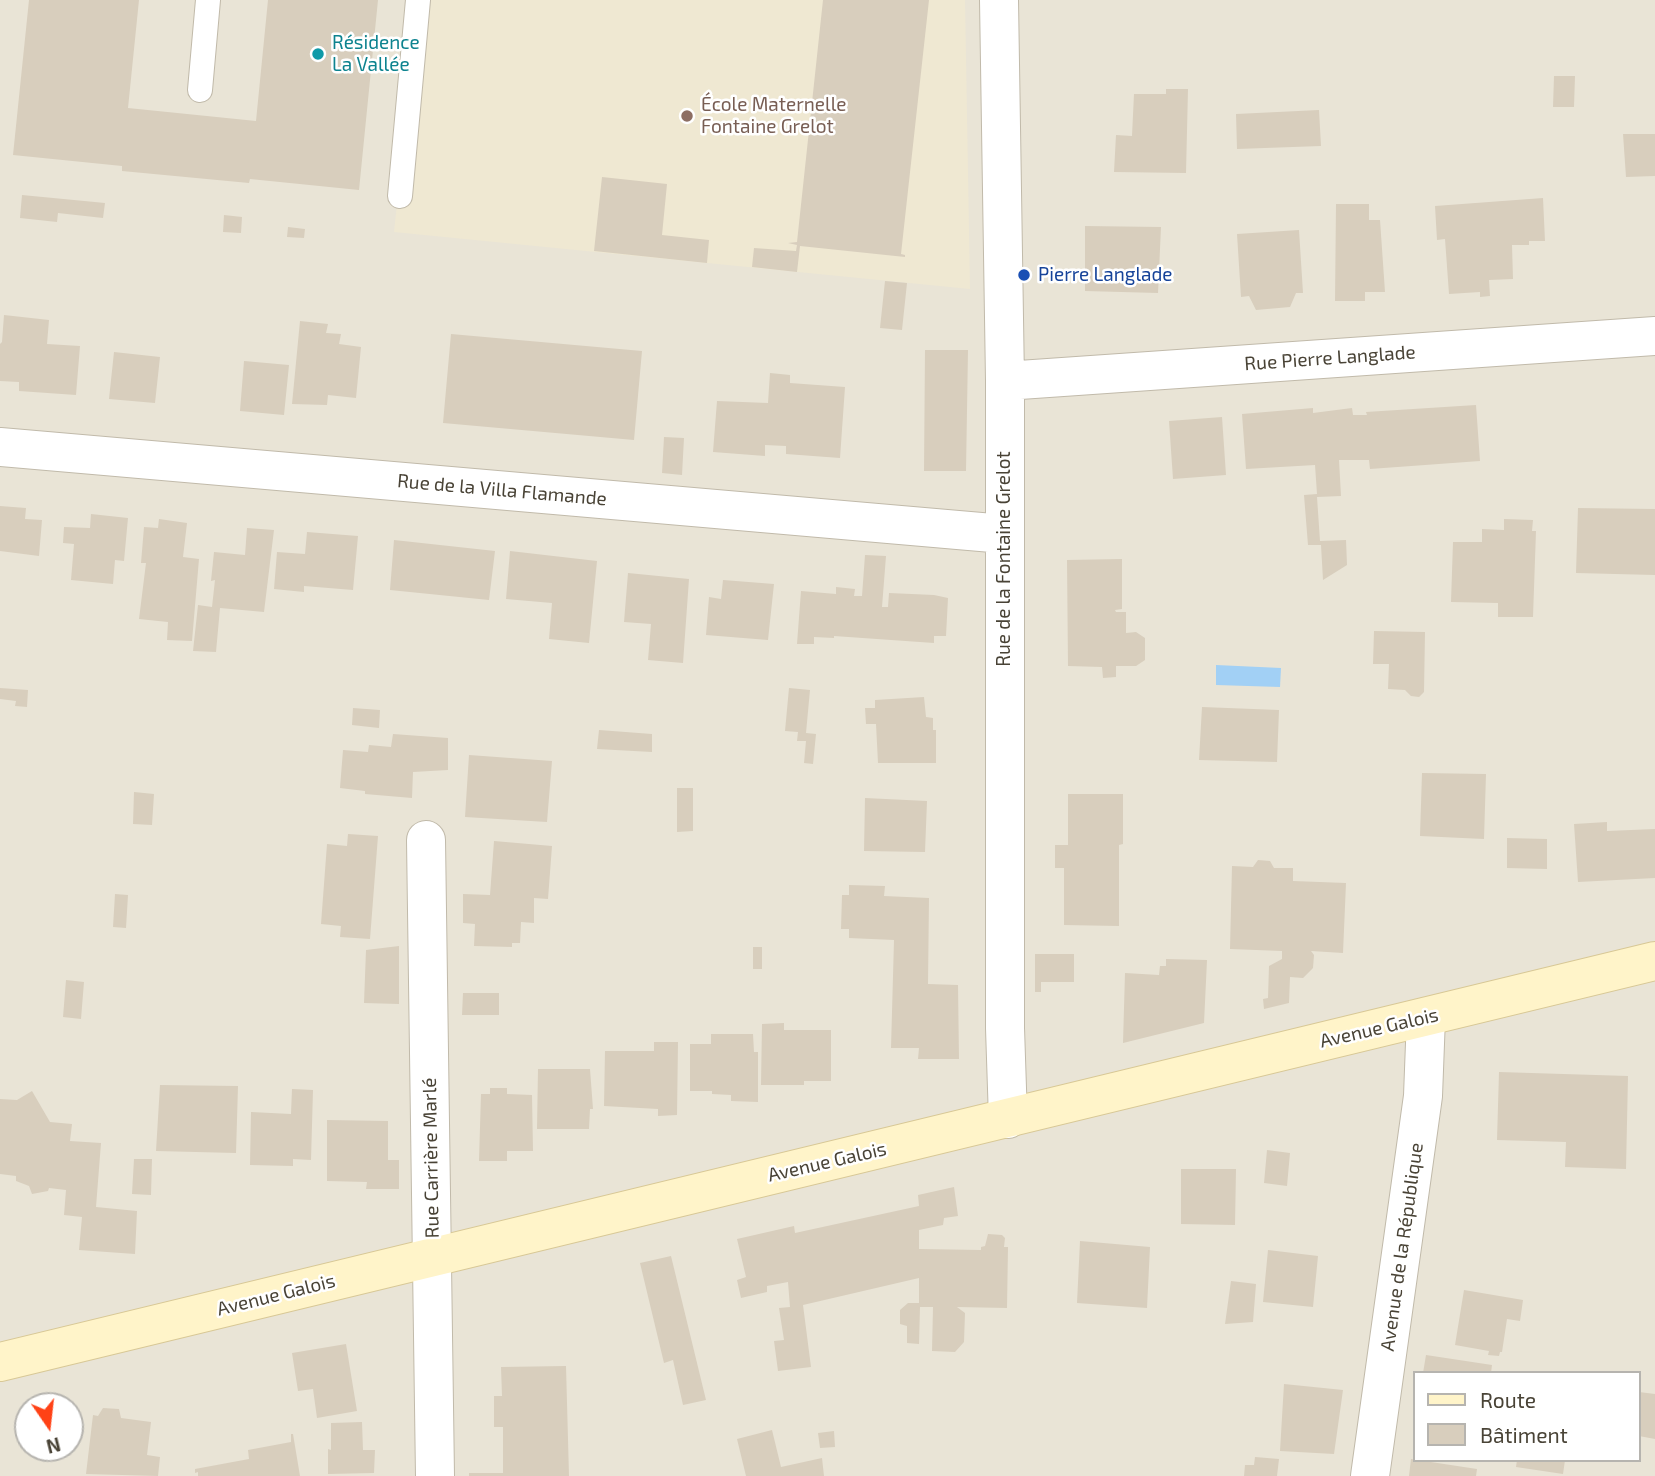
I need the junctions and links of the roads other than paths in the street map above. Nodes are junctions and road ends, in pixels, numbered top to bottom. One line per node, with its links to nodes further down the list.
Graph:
1 (208, 0): 4 (lane)
2 (418, 0): 5 (lane)
3 (999, 0): 7 (street, Rue de la Fontaine Grelot)
4 (200, 90)
5 (400, 196)
6 (1655, 336): 7 (street, Rue Pierre Langlade)
7 (1005, 381): 9 (street, Rue de la Fontaine Grelot)
8 (0, 447): 9 (street, Rue de la Villa Flamande)
9 (1004, 534): 13 (street, Rue de la Fontaine Grelot)
10 (426, 840): 14 (street, Rue Carrière Marlé)
11 (1655, 961): 12 (main road, Avenue Galois)
12 (1426, 1017): 13 (main road, Avenue Galois); 17 (street, Avenue de la République)
13 (1007, 1119): 14 (main road, Avenue Galois)
14 (433, 1256): 15 (main road, Avenue Galois); 16 (street, Rue Carrière Marlé)
15 (0, 1363)
16 (435, 1476)
17 (1370, 1476)

